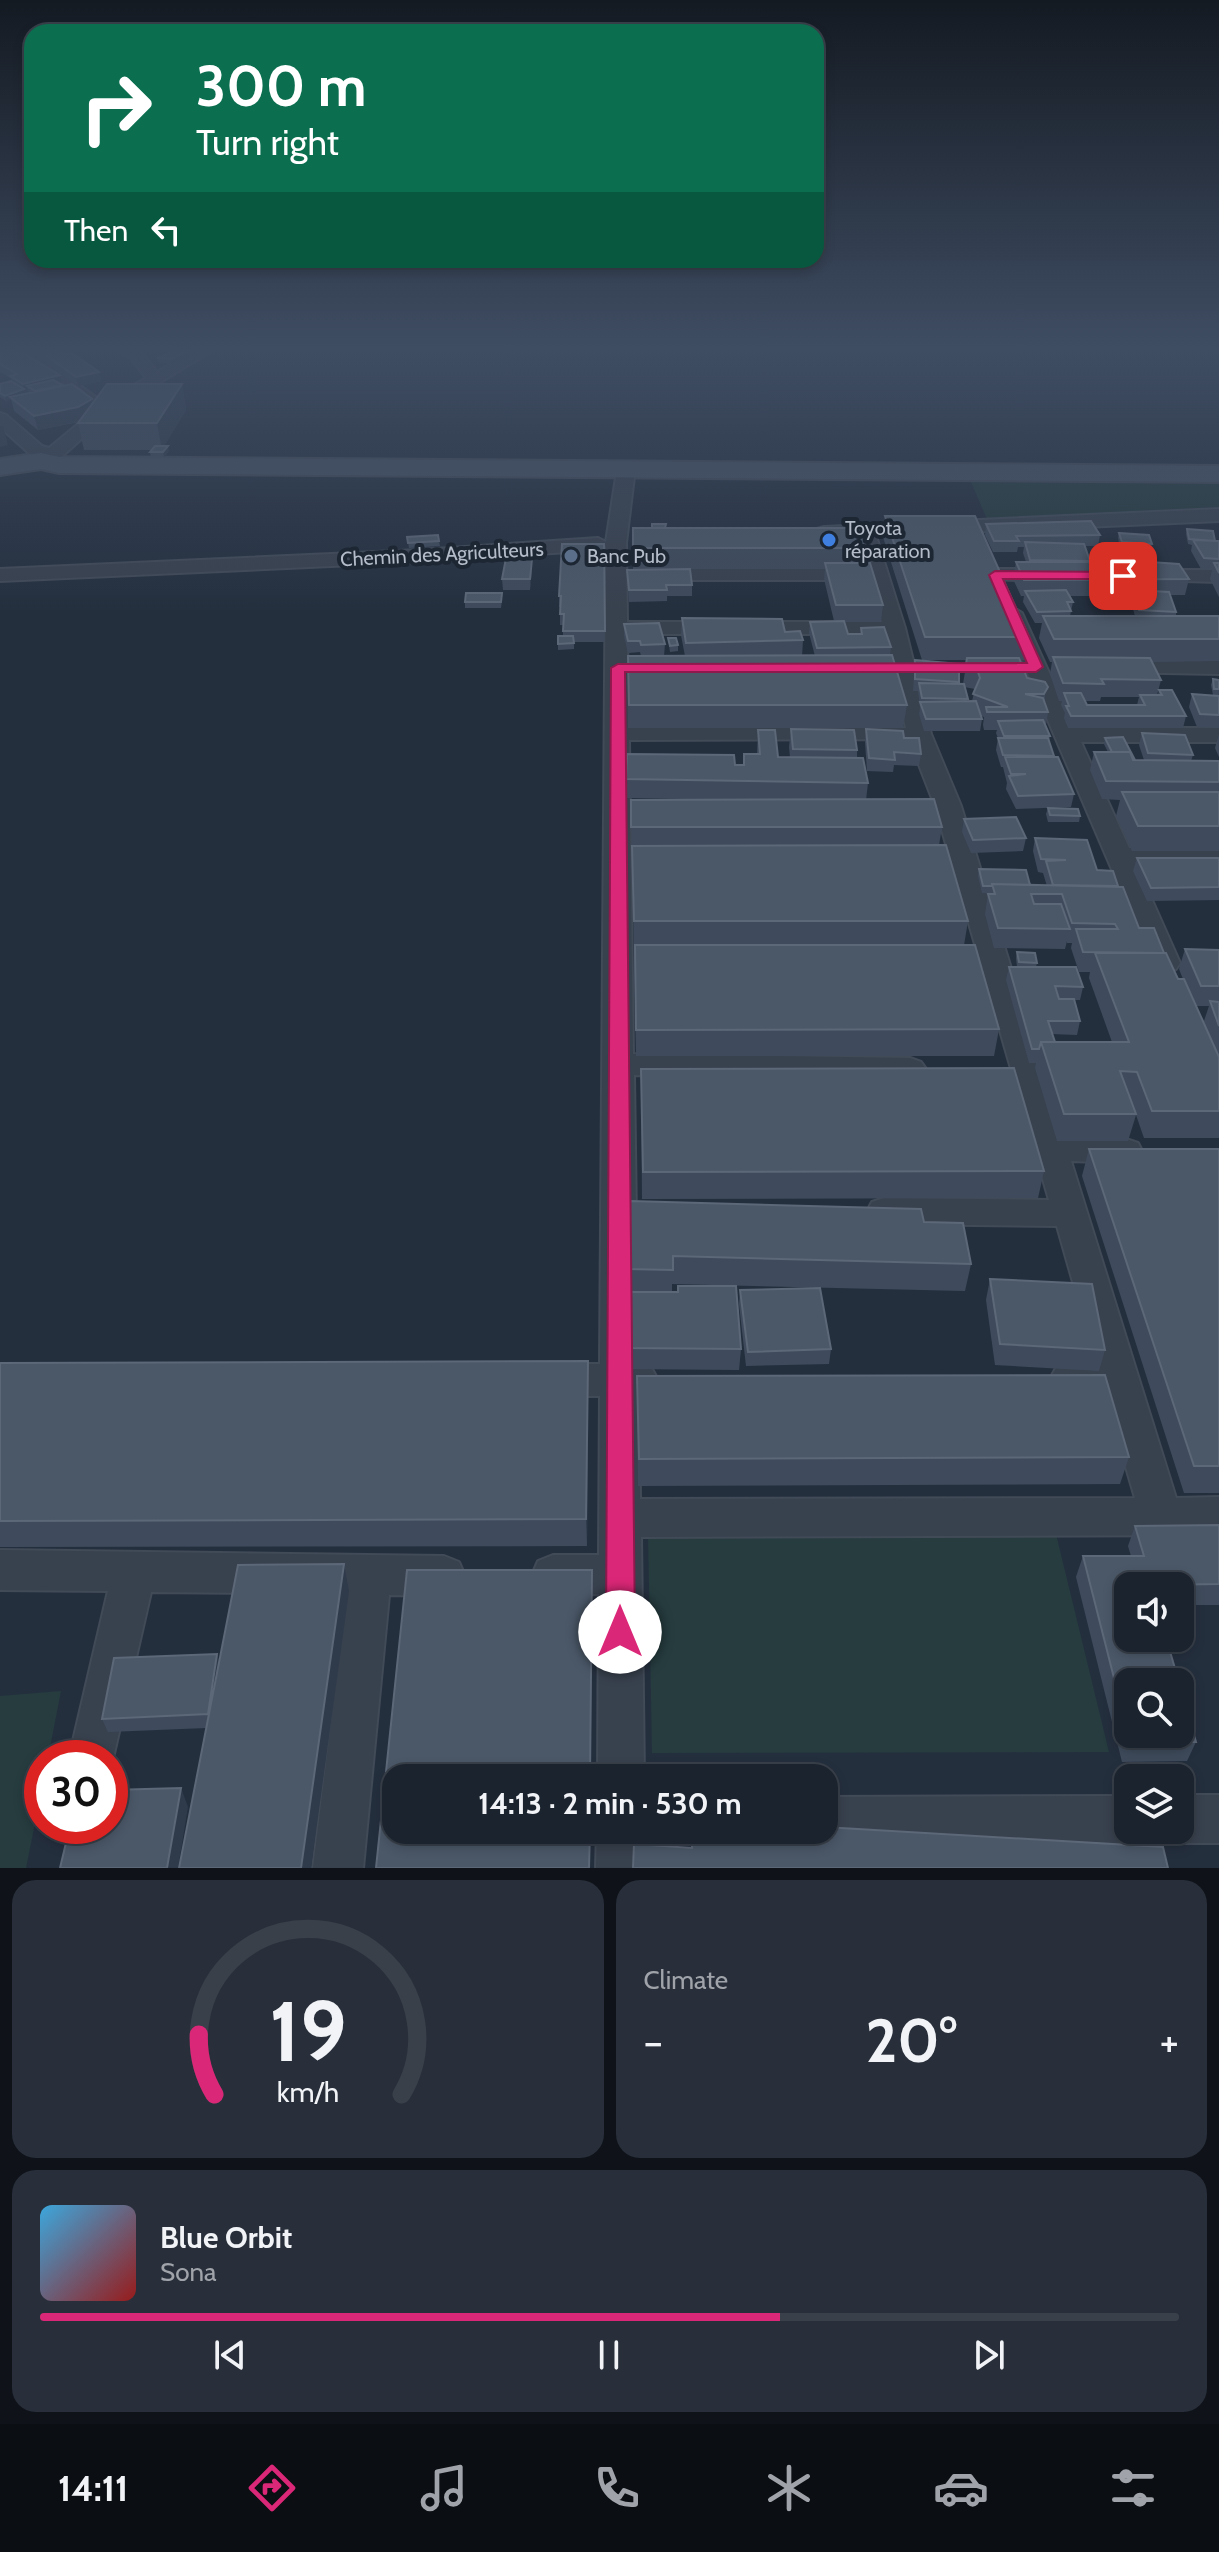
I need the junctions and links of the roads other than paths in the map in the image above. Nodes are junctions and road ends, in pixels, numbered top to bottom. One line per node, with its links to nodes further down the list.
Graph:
1 (23, 438): 3 (street)
2 (68, 438): 3 (street)
3 (31, 467): 4 (main road); 5 (main road)
4 (1219, 474)
5 (625, 477): 6 (main road); 11 (street)
6 (1219, 480)
7 (1219, 515): 8 (street)
8 (974, 527): 9 (street); 14 (street)
9 (865, 531): 10 (street); 12 (street)
10 (803, 534)
11 (622, 553): 12 (street, Chemin des Agriculteurs); 13 (street, Chemin des Agriculteurs); 18 (street)
12 (878, 574): 19 (street)
13 (0, 575)
14 (995, 575): 15 (street); 20 (street)
15 (1075, 575)
16 (1139, 576): 17 (street)
17 (1219, 576)
18 (618, 628): 19 (street); 27 (street)
19 (894, 628): 28 (street)
20 (1021, 634): 21 (street); 23 (street)
21 (1052, 634)
22 (1006, 667): 23 (street)
23 (1036, 667): 24 (street); 29 (street)
24 (1066, 667)
25 (1097, 667): 26 (street)
26 (1219, 667)
27 (618, 733): 28 (street); 42 (street)
28 (919, 734): 32 (street)
29 (1066, 735): 30 (street); 33 (street)
30 (1219, 735)
31 (916, 806): 32 (street)
32 (948, 806): 37 (street)
33 (1098, 810): 34 (street); 35 (street)
34 (1129, 810)
35 (1119, 856): 38 (street); 41 (street)
36 (932, 857): 37 (street)
37 (963, 857): 40 (street)
38 (1219, 857)
39 (964, 962): 40 (street)
40 (995, 963): 45 (street)
41 (1176, 966)
42 (619, 1064): 43 (street); 52 (street)
43 (933, 1069)
44 (996, 1071): 45 (street)
45 (1028, 1071): 46 (street)
46 (1051, 1148): 47 (street); 49 (street)
47 (1158, 1153)
48 (853, 1211): 49 (street)
49 (1070, 1213): 50 (street)
50 (1120, 1379): 54 (street); 55 (street)
51 (524, 1380): 52 (street)
52 (620, 1380): 53 (street); 57 (street)
53 (667, 1380)
54 (1026, 1380)
55 (1161, 1516): 56 (street); 57 (street)
56 (1219, 1516)
57 (620, 1518): 60 (street)
58 (0, 1570): 59 (street)
59 (134, 1572): 61 (street); 62 (street)
60 (620, 1574): 61 (street); 63 (street)
61 (370, 1576): 69 (street)
62 (96, 1740)
63 (621, 1764)
64 (1194, 1819): 65 (street)
65 (1219, 1819)
66 (1114, 1820): 67 (street)
67 (838, 1821)
68 (621, 1844): 70 (street)
69 (338, 1868)
70 (621, 1868)

